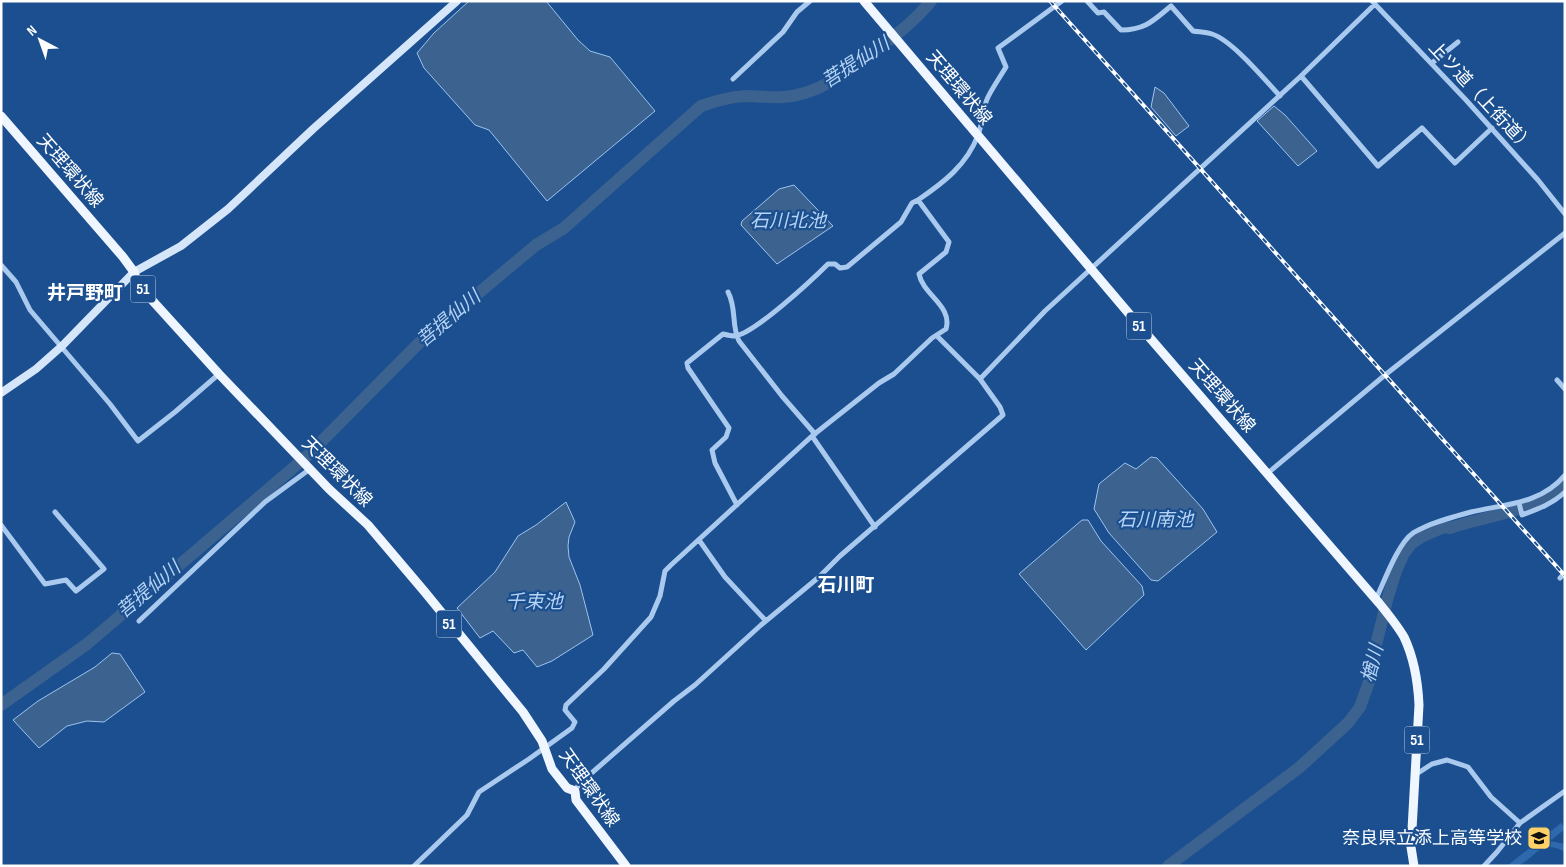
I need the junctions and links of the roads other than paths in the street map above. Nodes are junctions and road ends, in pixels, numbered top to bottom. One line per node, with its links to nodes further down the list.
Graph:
1 (457, 1): 20 (street)
2 (810, 1): 10 (street)
3 (864, 1): 14 (main road, 天理環状線 / 51)
4 (1062, 1): 14 (street)
5 (1087, 1): 11 (street)
6 (1374, 3): 8 (street, 上ツ道（上街道）); 9 (street)
7 (1458, 42): 8 (street)
8 (1432, 63): 13 (street, 上ツ道（上街道）)
9 (1301, 76): 11 (street); 13 (street)
10 (733, 79)
11 (1280, 96): 19 (street)
12 (1, 116): 20 (main road, 天理環状線 / 51)
13 (1492, 128): 16 (street, 上ツ道（上街道）)
14 (978, 136): 15 (street); 19 (main road, 天理環状線 / 51)
15 (918, 200): 22 (street); 23 (street)
16 (1565, 214)
17 (1565, 233): 32 (street)
18 (1, 265): 24 (street)
19 (1092, 269): 26 (street); 32 (main road, 天理環状線 / 51)
20 (134, 272): 24 (street); 25 (main road, 天理環状線 / 51)
21 (728, 292): 22 (street)
22 (737, 336): 30 (street); 36 (street)
23 (937, 336): 26 (street); 30 (street)
24 (62, 346): 25 (street); 29 (street)
25 (219, 374): 31 (main road, 天理環状線 / 51)
26 (980, 379): 39 (street)
27 (1557, 380): 28 (street)
28 (1565, 389)
29 (1, 393)
30 (814, 435): 36 (street); 39 (street)
31 (309, 468): 44 (street); 46 (main road, 天理環状線 / 51)
32 (1268, 473): 43 (main road, 天理環状線 / 51)
33 (1565, 475): 35 (street)
34 (1565, 492): 35 (street)
35 (1518, 503): 43 (street)
36 (737, 505): 40 (street)
37 (55, 512): 38 (street)
38 (1, 525)
39 (875, 527): 45 (street)
40 (699, 540): 45 (street); 46 (street)
41 (1565, 572): 42 (street)
42 (1560, 578)
43 (1377, 601): 47 (main road, 天理環状線 / 51)
44 (138, 620)
45 (766, 621): 48 (street)
46 (544, 749): 48 (main road, 天理環状線 / 51); 51 (street)
47 (1415, 776): 50 (street); 53 (main road, 天理環状線 / 51)
48 (575, 791): 52 (main road, 天理環状線 / 51)
49 (1565, 791): 50 (street)
50 (1520, 823): 54 (street)
51 (414, 866)
52 (626, 866)
53 (1414, 866)
54 (1484, 866)

